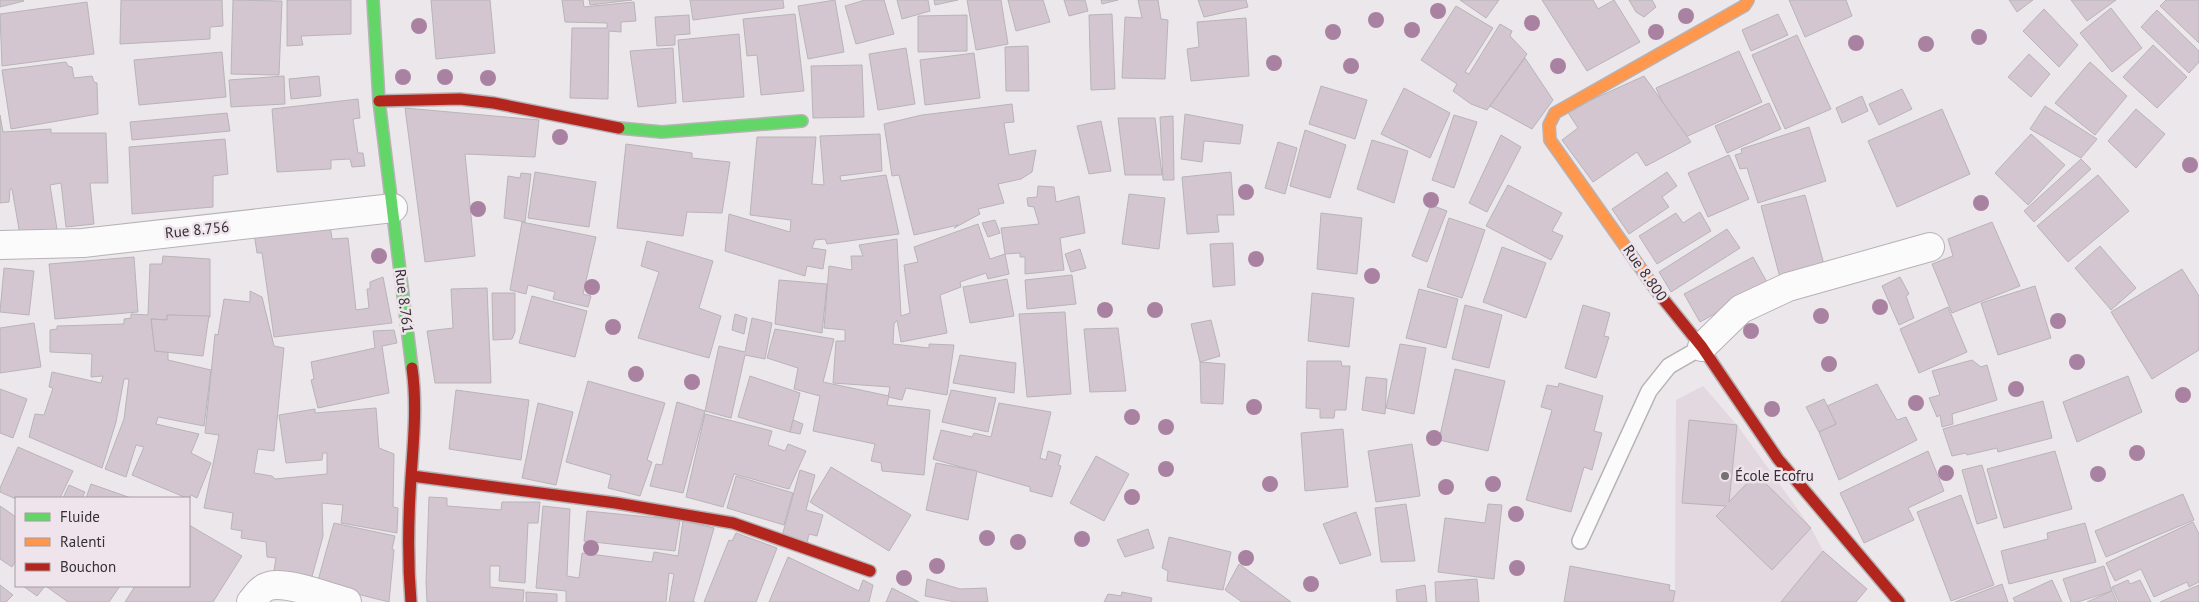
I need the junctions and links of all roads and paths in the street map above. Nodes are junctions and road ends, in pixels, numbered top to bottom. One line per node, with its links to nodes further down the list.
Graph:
1 (373, 0): 3 (street, Rue 8.761)
2 (1748, 0): 8 (street, Rue 8.800)
3 (380, 100): 4 (street); 5 (street, Rue 8.761)
4 (802, 121)
5 (393, 208): 6 (street, Rue 8.756); 9 (street, Rue 8.761)
6 (0, 246)
7 (1930, 247): 8 (street)
8 (1702, 346): 10 (lane); 15 (street, Rue 8.800)
9 (412, 476): 11 (street); 14 (street, Rue 8.761)
10 (1580, 540)
11 (870, 571)
12 (251, 602): 13 (street)
13 (347, 602)
14 (411, 602)
15 (1899, 602)

